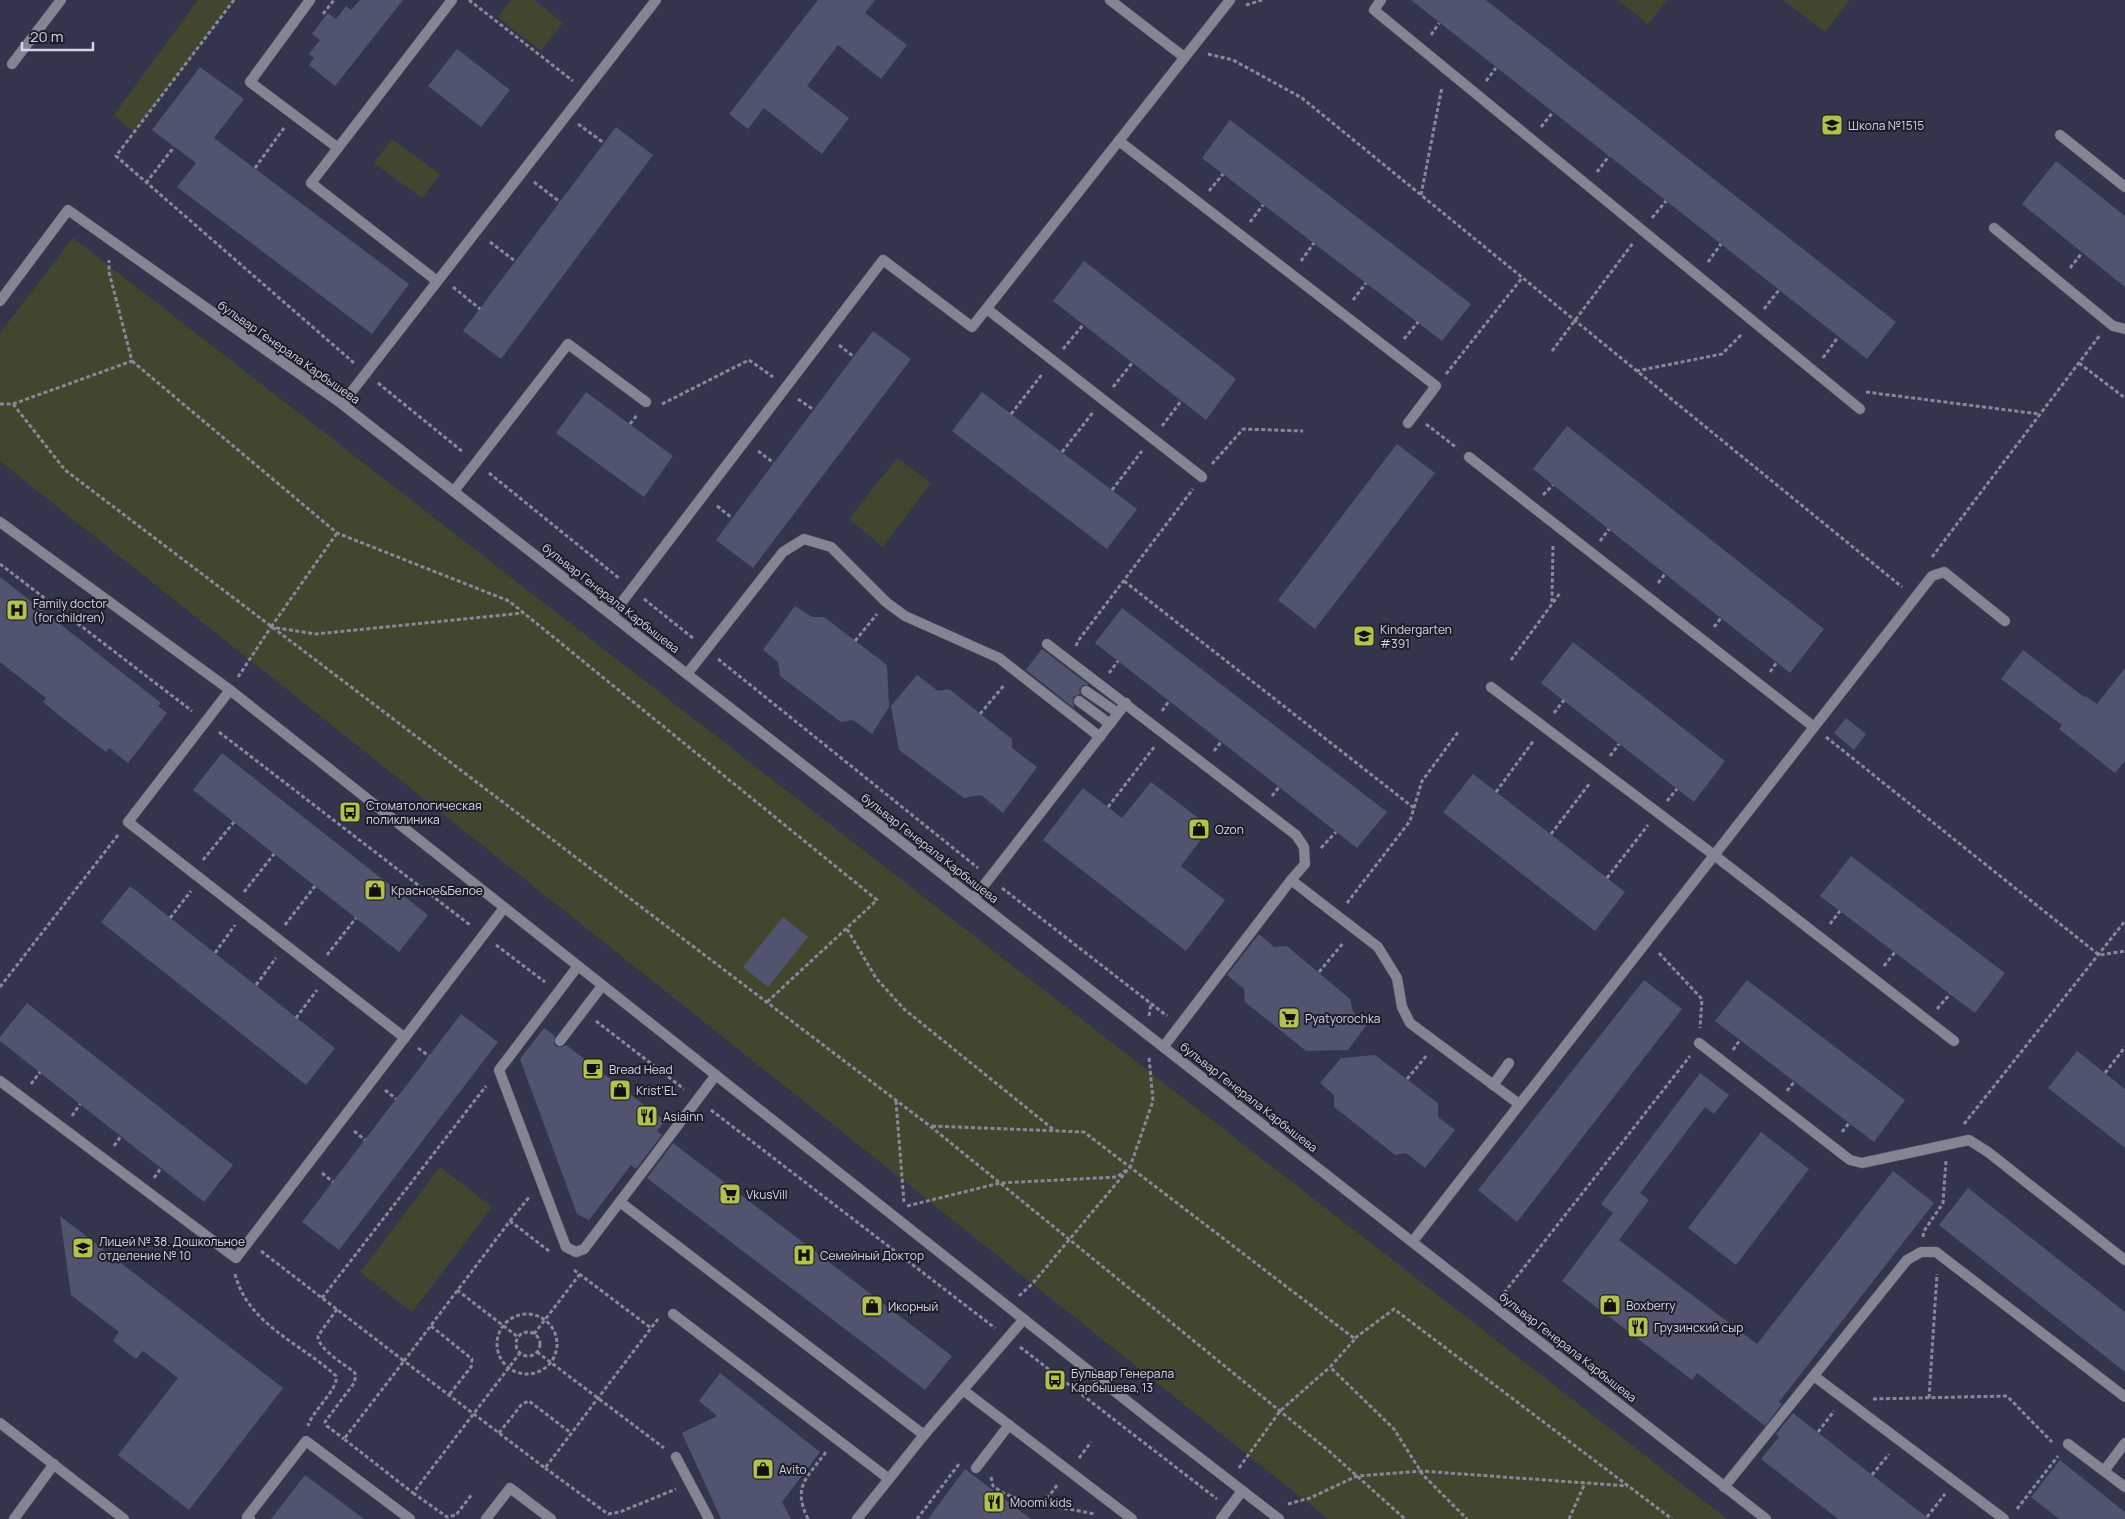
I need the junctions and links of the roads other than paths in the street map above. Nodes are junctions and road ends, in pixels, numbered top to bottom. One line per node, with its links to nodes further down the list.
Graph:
1 (61, 0): 9 (street)
2 (310, 0): 12 (street)
3 (452, 0): 12 (street)
4 (656, 0): 15 (street)
5 (1110, 0): 8 (street)
6 (1230, 0): 8 (street)
7 (1381, 0): 21 (street)
8 (1187, 53): 11 (street)
9 (12, 64)
10 (2060, 135): 13 (street)
11 (1119, 141): 17 (street); 22 (street)
12 (338, 148): 15 (street)
13 (2125, 187)
14 (1994, 228): 18 (street)
15 (439, 279): 20 (street)
16 (0, 301): 20 (street, бульвар Генерала Карбышева)
17 (987, 309): 24 (street); 27 (street)
18 (2125, 329)
19 (646, 402): 25 (street)
20 (342, 404): 25 (street, бульвар Генерала Карбышева)
21 (1860, 409)
22 (1411, 419)
23 (1470, 457): 38 (street)
24 (1202, 477)
25 (454, 491): 27 (street, бульвар Генерала Карбышева)
26 (0, 522): 32 (street)
27 (612, 615): 30 (street, бульвар Генерала Карбышева)
28 (2006, 621): 38 (street)
29 (1047, 644): 35 (street)
30 (687, 674): 39 (street); 42 (street, бульвар Генерала Карбышева)
31 (1491, 687): 40 (street)
32 (230, 690): 43 (street); 46 (street)
33 (1086, 691): 36 (street)
34 (1079, 701): 37 (street)
35 (1126, 703): 36 (street); 41 (street)
36 (1118, 713): 37 (street)
37 (1110, 724): 39 (street)
38 (1814, 727): 40 (street)
39 (1100, 737): 42 (street)
40 (1714, 855): 48 (street); 55 (street)
41 (1291, 880): 50 (street); 54 (street)
42 (974, 898): 50 (street, бульвар Генерала Карбышева)
43 (504, 908): 44 (street); 46 (street)
44 (578, 966): 45 (street); 56 (street)
45 (602, 986): 47 (street); 52 (street)
46 (405, 1038): 53 (street)
47 (560, 1041)
48 (1954, 1041)
49 (1699, 1043): 58 (street)
50 (1164, 1046): 57 (street, бульвар Генерала Карбышева)
51 (1509, 1063): 54 (street)
52 (716, 1076): 56 (street); 60 (street)
53 (0, 1081)
54 (1493, 1084): 55 (street)
55 (1519, 1104): 57 (street)
56 (620, 1202): 66 (street)
57 (1413, 1241): 75 (street, бульвар Генерала Карбышева)
58 (2125, 1260)
59 (673, 1314): 73 (street)
60 (1024, 1319): 62 (street); 76 (street)
61 (1814, 1376): 63 (street); 75 (street); 89 (street)
62 (963, 1390): 65 (street); 66 (street)
63 (2125, 1397)
64 (0, 1423): 70 (street)
65 (1009, 1425): 71 (street); 85 (street)
66 (924, 1435): 73 (street)
67 (2125, 1443): 72 (street)
68 (2065, 1448): 72 (street)
69 (676, 1458): 83 (street)
70 (54, 1464): 77 (street); 78 (street)
71 (976, 1468)
72 (2104, 1471): 74 (street)
73 (889, 1479): 84 (street)
74 (2125, 1486)
75 (1724, 1487): 88 (street, бульвар Генерала Карбышева)
76 (1242, 1491): 86 (street); 87 (street)
77 (14, 1519)
78 (124, 1519)
79 (250, 1519): 80 (street)
80 (410, 1519)
81 (486, 1519): 82 (street)
82 (551, 1519)
83 (709, 1519)
84 (857, 1519)
85 (1132, 1519)
86 (1221, 1519)
87 (1279, 1519)
88 (1766, 1519)
89 (2004, 1519)

